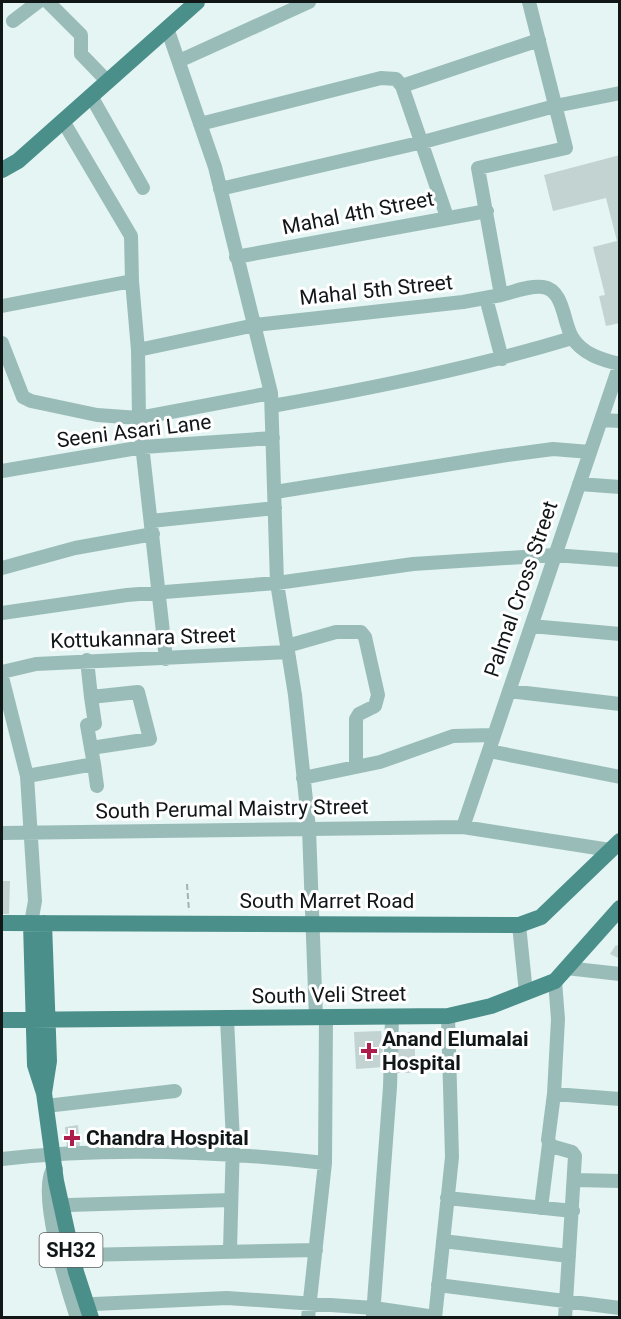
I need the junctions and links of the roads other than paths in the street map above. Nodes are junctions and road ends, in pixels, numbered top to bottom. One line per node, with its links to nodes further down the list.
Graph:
1 (38, 2): 6 (street)
2 (48, 2): 10 (street)
3 (197, 2): 7 (main road)
4 (309, 2): 9 (street)
5 (530, 2): 8 (street)
6 (13, 21)
7 (167, 28): 9 (street); 10 (main road)
8 (539, 40): 11 (street); 14 (street)
9 (179, 61): 16 (street)
10 (108, 82): 13 (main road)
11 (402, 86): 16 (street); 17 (street)
12 (620, 93): 14 (street)
13 (91, 96): 15 (main road); 19 (street)
14 (555, 106): 17 (street); 21 (street)
15 (63, 121): 18 (main road); 24 (street)
16 (200, 124): 20 (street)
17 (423, 142): 20 (street); 22 (street)
18 (2, 170)
19 (143, 188)
20 (220, 189): 23 (street)
21 (487, 211): 22 (street, Mahal 4th Street); 25 (street)
22 (447, 217): 23 (street, Mahal 4th Street)
23 (236, 257): 28 (street)
24 (132, 281): 27 (street); 31 (street)
25 (501, 295): 26 (street, Mahal 5th Street); 29 (street, Mahal 5th Street)
26 (486, 298): 28 (street, Mahal 5th Street); 32 (street)
27 (2, 306)
28 (255, 325): 31 (street, Mahal 5th Street); 34 (street)
29 (572, 338): 32 (street); 33 (street)
30 (2, 344): 35 (street)
31 (138, 350): 35 (street)
32 (502, 359): 34 (street)
33 (620, 363): 36 (street, Palmal Cross Street)
34 (272, 400): 35 (street); 38 (street)
35 (139, 418): 39 (street)
36 (601, 420): 37 (street); 40 (street, Palmal Cross Street)
37 (620, 421)
38 (273, 438): 39 (street, Seeni Asari Lane); 44 (street)
39 (143, 447): 41 (street, Seeni Asari Lane); 46 (street)
40 (590, 452): 42 (street, Palmal Cross Street); 44 (street)
41 (2, 471)
42 (579, 484): 43 (street); 47 (street, Palmal Cross Street)
43 (620, 487)
44 (275, 492): 45 (street)
45 (275, 508): 46 (street); 50 (street)
46 (152, 527): 49 (street); 51 (street)
47 (555, 555): 48 (street); 50 (street); 53 (street, Palmal Cross Street)
48 (620, 560)
49 (2, 568)
50 (277, 582): 51 (street); 55 (street)
51 (158, 593): 52 (street); 56 (street)
52 (2, 613)
53 (531, 626): 54 (street); 60 (street, Palmal Cross Street)
54 (620, 634)
55 (288, 649): 56 (street, Kottukannara Street); 67 (street, Kottukannara Street); 70 (street)
56 (166, 659): 57 (street, Kottukannara Street)
57 (87, 660): 58 (street, Kottukannara Street); 61 (street)
58 (2, 672)
59 (2, 678): 68 (street)
60 (509, 691): 62 (street); 63 (street, Palmal Cross Street)
61 (91, 697): 64 (street); 64 (street)
62 (620, 704)
63 (494, 735): 65 (street, Palmal Cross Street); 67 (street)
64 (91, 747): 66 (street)
65 (489, 751): 69 (street); 72 (street, Palmal Cross Street)
66 (94, 764): 68 (street); 71 (street)
67 (356, 766): 70 (street)
68 (27, 777): 75 (street)
69 (620, 777)
70 (303, 778): 73 (street)
71 (98, 786)
72 (463, 827): 73 (street, South Perumal Maistry Street); 76 (street, South Perumal Maistry Street)
73 (309, 829): 75 (street, South Perumal Maistry Street); 80 (street)
74 (2, 832): 75 (street, South Perumal Maistry Street)
75 (30, 832): 79 (street)
76 (615, 846): 81 (main road, South Marret Road)
77 (619, 909): 82 (main road, South Veli Street)
78 (2, 923): 79 (main road, South Marret Road)
79 (37, 923): 80 (main road, South Marret Road); 91 (main road)
80 (314, 923): 81 (main road, South Marret Road); 87 (street)
81 (519, 925): 85 (street)
82 (566, 968): 83 (street); 84 (main road, South Veli Street)
83 (620, 974)
84 (555, 981): 85 (main road, South Veli Street); 93 (street)
85 (526, 993): 86 (main road, South Veli Street)
86 (448, 1016): 88 (main road, South Veli Street); 103 (street)
87 (321, 1018): 88 (main road, South Veli Street); 89 (main road, South Veli Street); 99 (street)
88 (392, 1018): 118 (street)
89 (227, 1019): 91 (main road, South Veli Street); 97 (street)
90 (2, 1020): 91 (main road, South Veli Street)
91 (40, 1021): 95 (main road, SH32)
92 (175, 1091): 95 (street)
93 (554, 1094): 94 (street); 96 (street)
94 (620, 1099)
95 (45, 1100): 100 (main road, SH32)
96 (549, 1144): 101 (street); 106 (street)
97 (233, 1153): 99 (street); 100 (street); 104 (street)
98 (2, 1159): 100 (street)
99 (325, 1162): 110 (street)
100 (54, 1167): 105 (street); 117 (main road, SH32); 119 (street)
101 (575, 1180): 102 (street); 107 (street)
102 (620, 1181)
103 (447, 1198): 106 (street); 108 (street)
104 (231, 1200): 105 (street); 109 (street)
105 (69, 1205): 111 (street)
106 (541, 1208): 107 (street)
107 (573, 1211): 112 (street)
108 (443, 1241): 112 (street); 113 (street)
109 (230, 1250): 110 (street); 111 (street)
110 (316, 1250): 115 (street)
111 (80, 1255): 117 (street)
112 (569, 1257): 114 (street)
113 (438, 1285): 114 (street); 122 (street)
114 (566, 1301): 116 (street); 123 (street)
115 (310, 1302): 117 (street); 118 (street); 121 (street)
116 (620, 1308)
117 (93, 1311): 120 (street)
118 (373, 1313): 122 (street)
119 (77, 1317)
120 (99, 1317)
121 (308, 1317)
122 (435, 1317)
123 (565, 1317)

